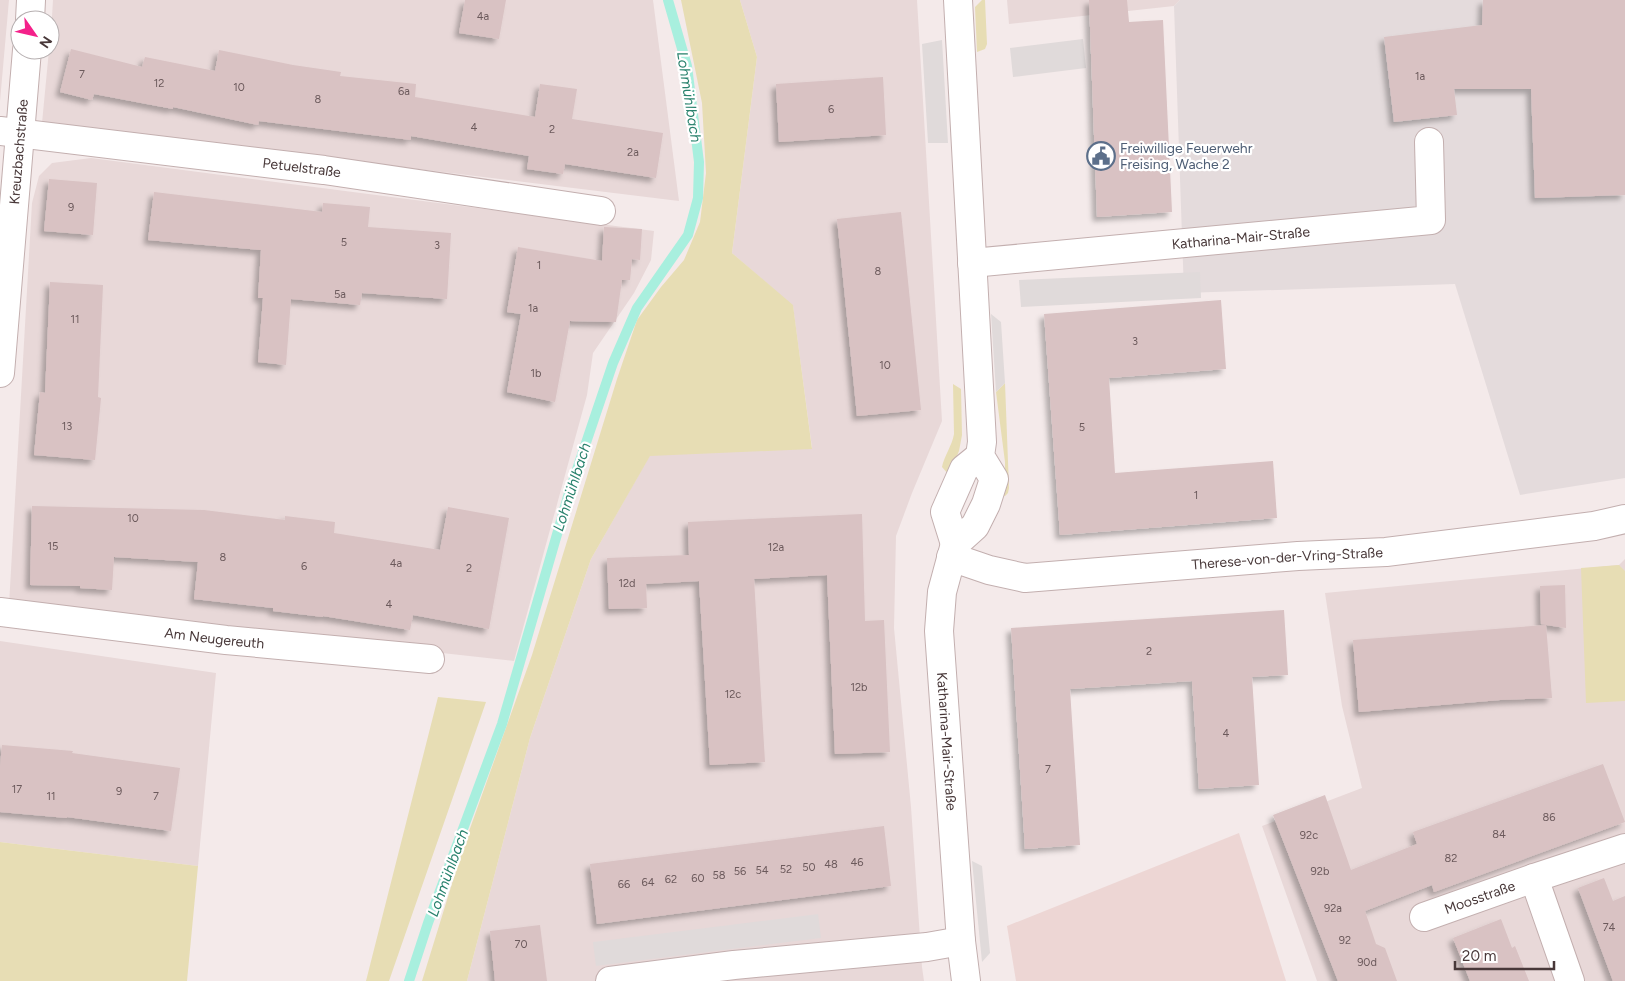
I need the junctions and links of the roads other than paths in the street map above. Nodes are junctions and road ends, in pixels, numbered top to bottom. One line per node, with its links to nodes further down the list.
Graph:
1 (958, 0): 6 (street)
2 (25, 60): 3 (street, Kreuzbachstraße)
3 (10, 133): 5 (street, Petuelstraße); 7 (street, Kreuzbachstraße)
4 (1429, 142): 6 (street, Katharina-Mair-Straße)
5 (601, 210)
6 (972, 263): 9 (street)
7 (0, 373)
8 (1625, 519): 9 (street, Therese-von-der-Vring-Straße)
9 (953, 551): 15 (street, Katharina-Mair-Straße)
10 (0, 612): 11 (street, Am Neugereuth)
11 (430, 659)
12 (1625, 848): 13 (street, Moosstraße)
13 (1534, 878): 14 (street, Moosstraße); 18 (street)
14 (1424, 917)
15 (961, 941): 16 (street); 17 (street, Katharina-Mair-Straße)
16 (610, 981)
17 (966, 981)
18 (1570, 981)

